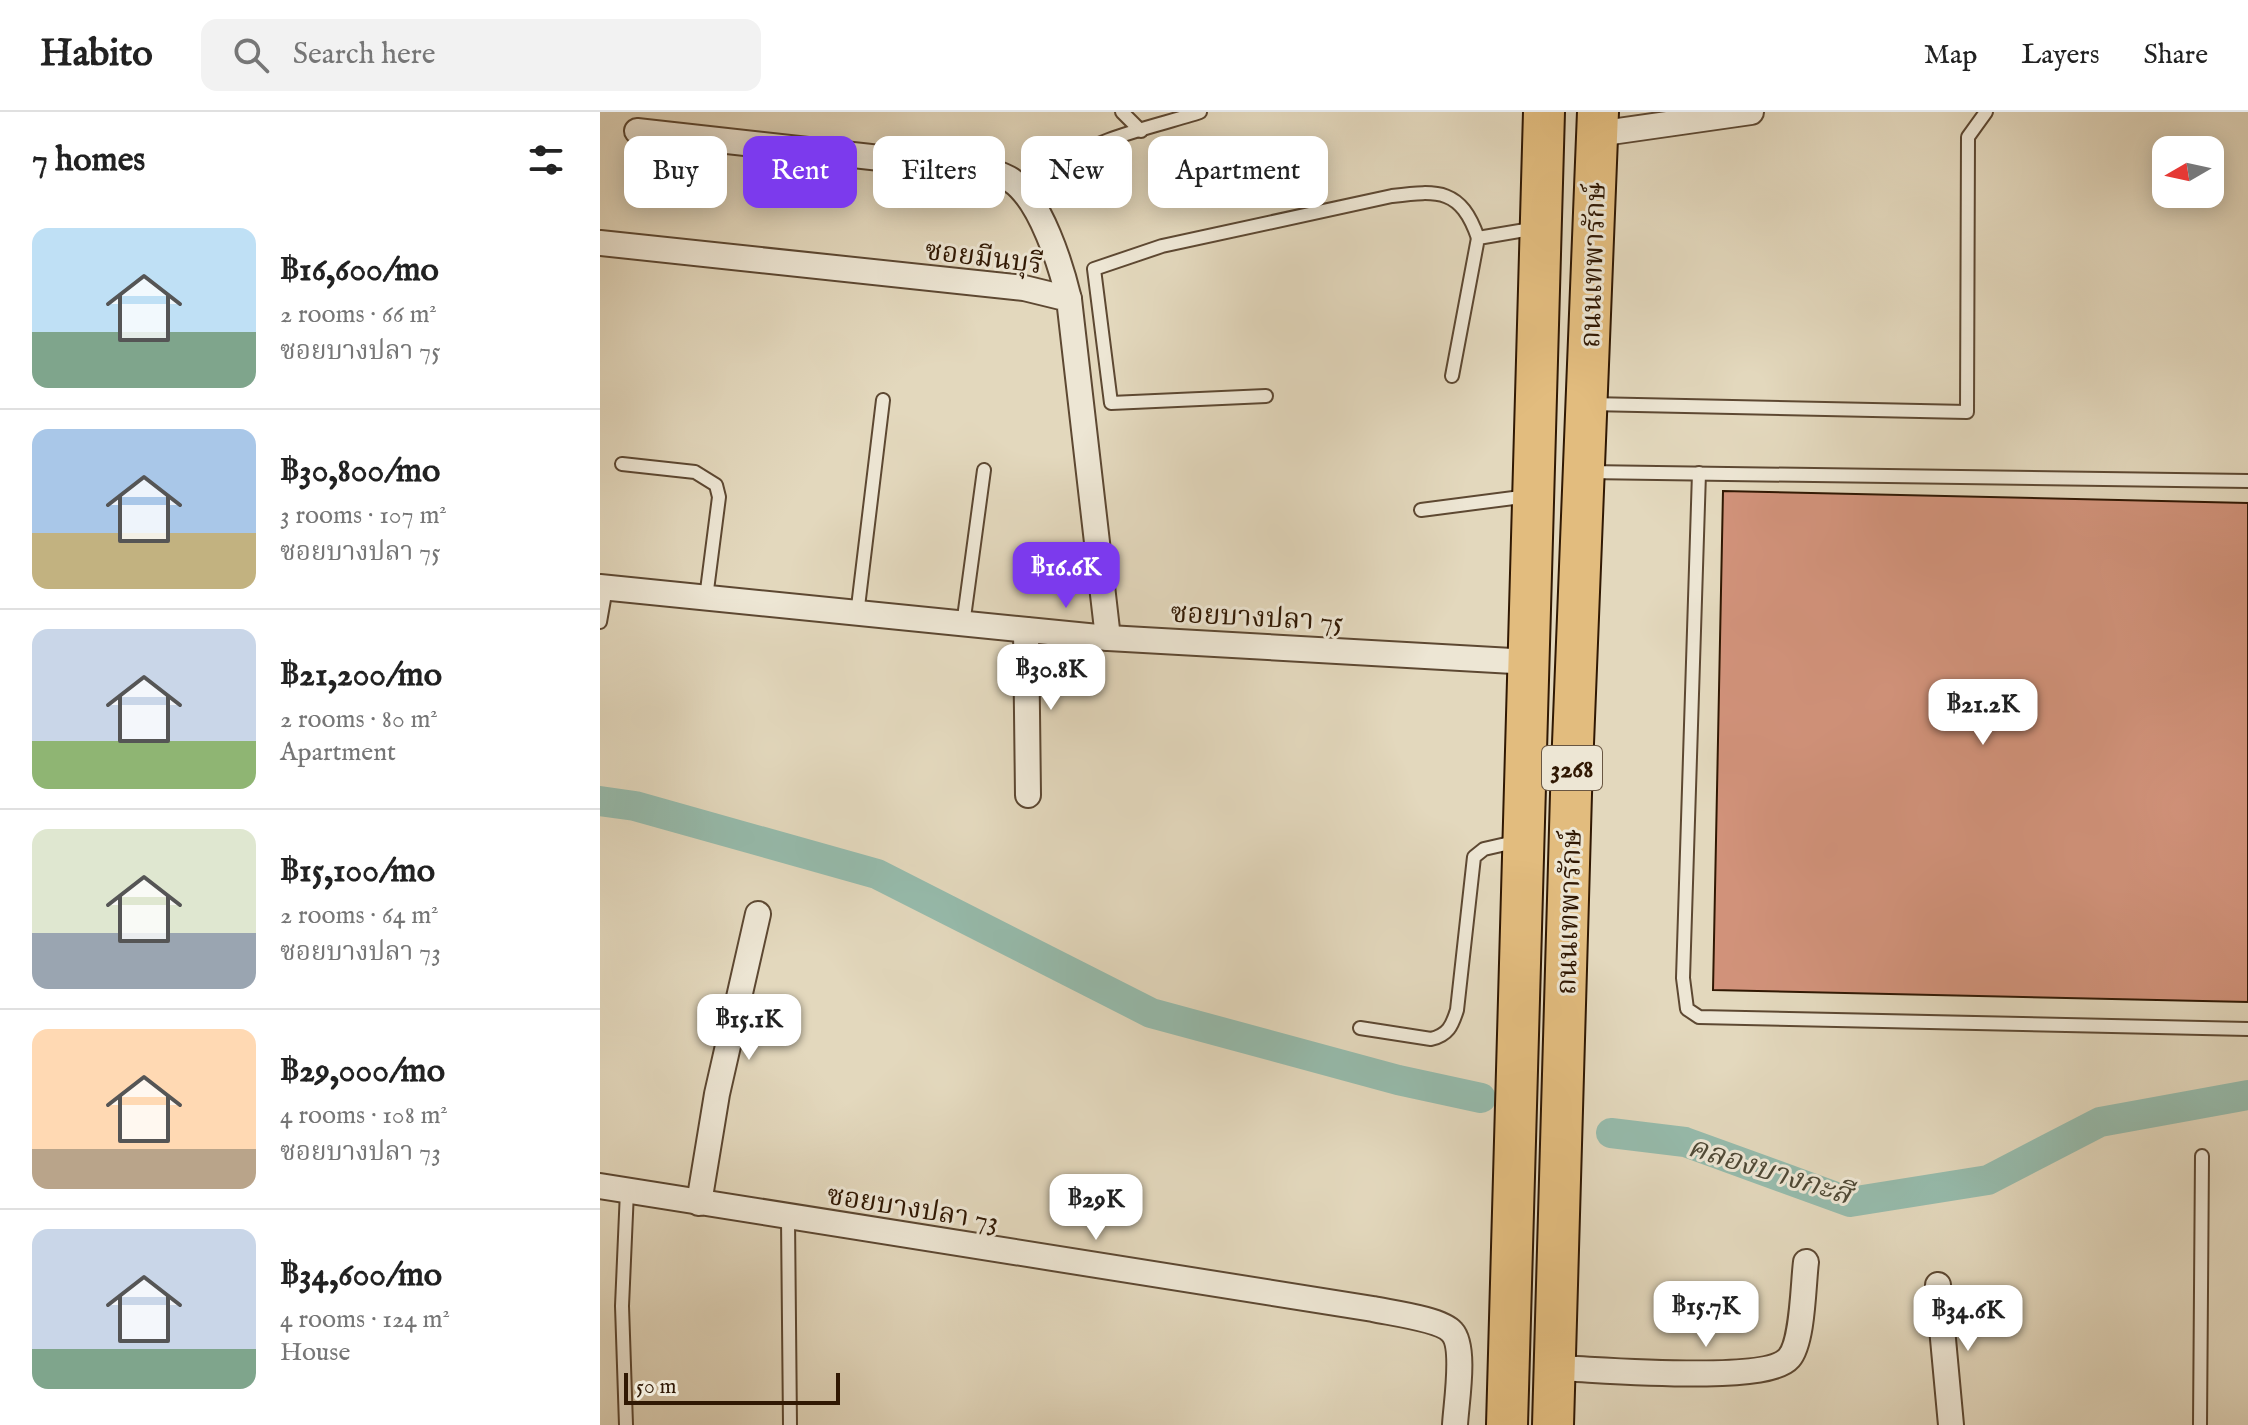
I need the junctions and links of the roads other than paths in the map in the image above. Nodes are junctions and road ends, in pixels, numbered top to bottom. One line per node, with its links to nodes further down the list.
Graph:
1 (1122, 112): 8 (lane)
2 (1200, 112): 8 (lane)
3 (1544, 112): 10 (main road, ถนนเทพารักษ์ / 3268)
4 (1751, 112): 6 (street)
5 (1986, 112): 17 (lane)
6 (1597, 123): 17 (main road, ถนนเทพารักษ์ / 3268)
7 (637, 131): 9 (street)
8 (1141, 131): 9 (lane)
9 (1040, 217): 13 (street)
10 (1541, 228): 11 (lane); 23 (main road, ถนนเทพารักษ์ / 3268)
11 (1478, 238): 14 (lane); 15 (lane)
12 (600, 243): 13 (street, ซอยมีนบุรี)
13 (1069, 299): 31 (street, ซอยมีนบุรี)
14 (1452, 376)
15 (1266, 396)
16 (883, 400): 27 (lane)
17 (1587, 404): 20 (main road, ถนนเทพารักษ์ / 3268)
18 (622, 464): 26 (lane)
19 (984, 470): 29 (lane)
20 (1584, 472): 21 (lane); 45 (main road, ถนนเทพารักษ์ / 3268)
21 (1699, 473): 22 (lane); 37 (lane)
22 (2248, 481)
23 (1534, 495): 24 (lane); 32 (main road, ถนนเทพารักษ์ / 3268)
24 (1421, 510)
25 (603, 587): 26 (street, ซอยบางปลา 75); 28 (lane)
26 (706, 598): 27 (street, ซอยบางปลา 75)
27 (857, 615): 29 (street, ซอยบางปลา 75)
28 (600, 622)
29 (963, 625): 30 (street, ซอยบางปลา 75)
30 (1026, 630): 31 (street, ซอยบางปลา 75); 33 (street)
31 (1108, 638): 32 (street, ซอยบางปลา 75)
32 (1529, 662): 34 (main road, ถนนเทพารักษ์ / 3268)
33 (1028, 795)
34 (1524, 840): 36 (lane); 49 (main road, ถนนเทพารักษ์ / 3268)
35 (758, 914): 41 (street)
36 (1360, 1028)
37 (2248, 1029)
38 (2202, 1156): 52 (lane)
39 (600, 1186): 40 (street, ซอยบางปลา 73)
40 (627, 1191): 41 (street, ซอยบางปลา 73); 46 (lane)
41 (699, 1203): 42 (street, ซอยบางปลา 73)
42 (788, 1219): 47 (lane); 48 (street, ซอยบางปลา 73)
43 (1806, 1262): 45 (street)
44 (1938, 1285): 51 (street)
45 (1555, 1368): 50 (main road, ถนนเทพารักษ์ / 3268)
46 (626, 1425)
47 (790, 1425)
48 (1455, 1425)
49 (1507, 1425)
50 (1553, 1425)
51 (1951, 1425)
52 (2200, 1425)

